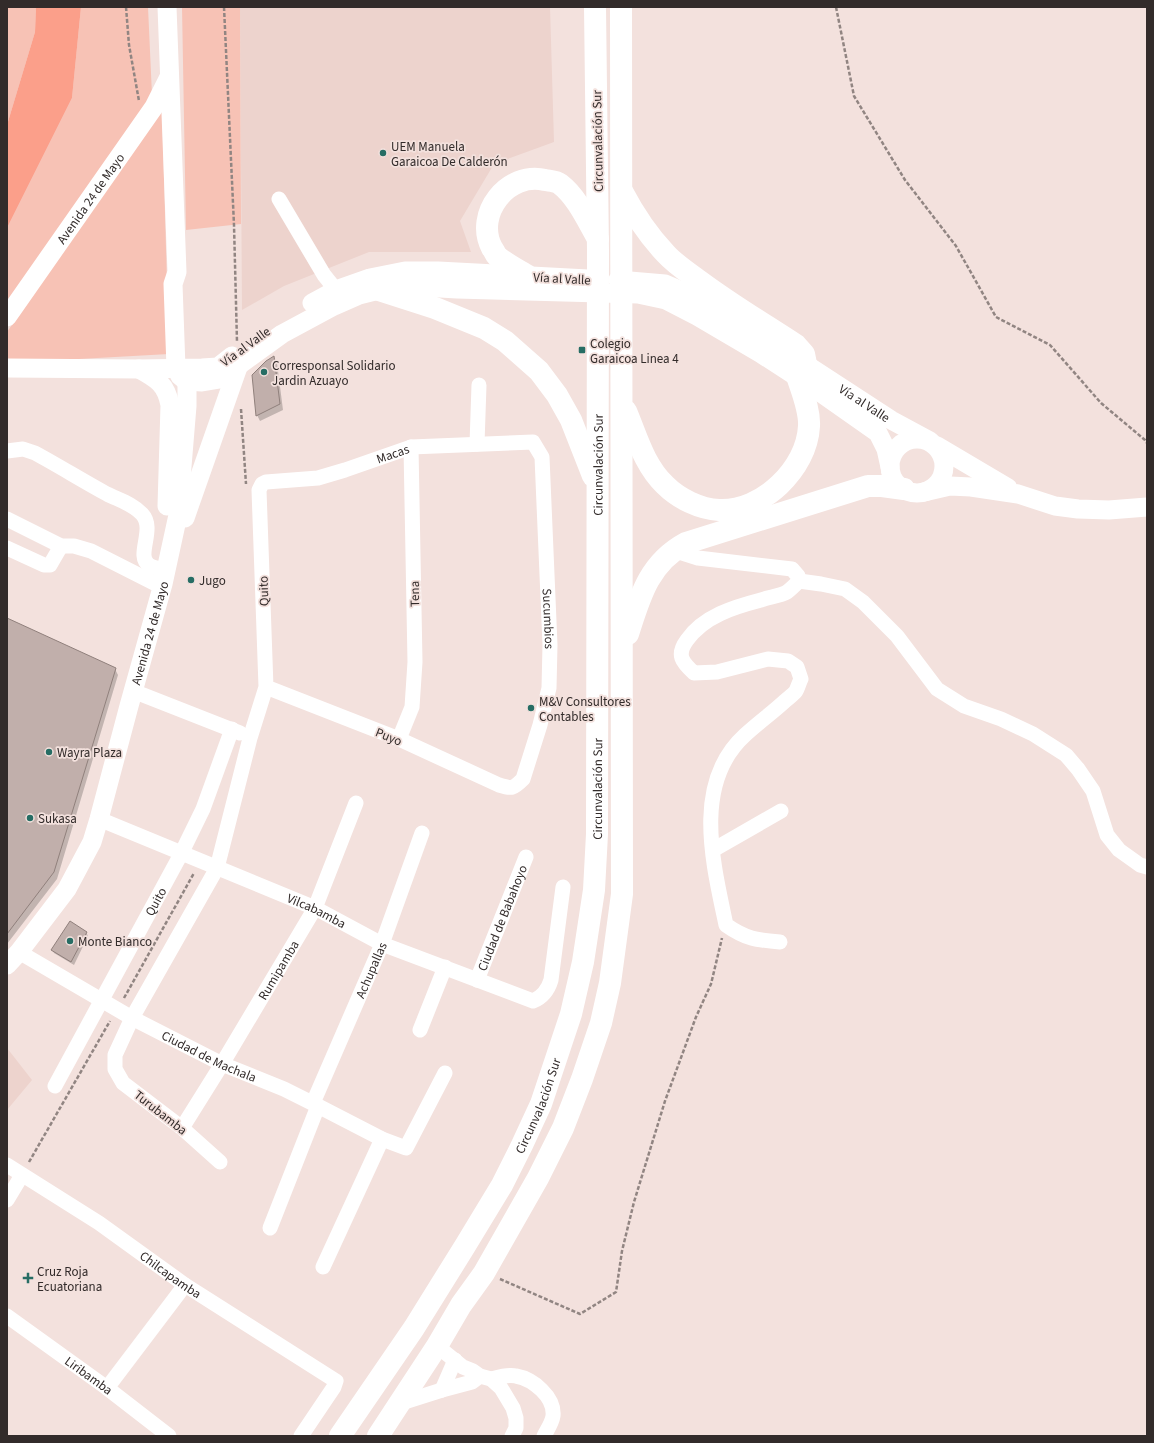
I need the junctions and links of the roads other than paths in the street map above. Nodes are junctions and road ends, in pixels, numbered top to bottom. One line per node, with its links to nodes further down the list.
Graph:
1 (167, 7): 4 (main road, Avenida 24 de Mayo)
2 (596, 7): 7 (highway, Circunvalación Sur)
3 (621, 7): 5 (highway, Circunvalación Sur)
4 (170, 76): 11 (main road, Avenida 24 de Mayo); 16 (main road, Avenida 24 de Mayo)
5 (621, 190): 15 (highway); 18 (highway, Circunvalación Sur)
6 (279, 199): 9 (street)
7 (598, 245): 8 (highway); 25 (highway, Circunvalación Sur)
8 (528, 276): 9 (main road, Vía al Valle); 15 (main road, Vía al Valle)
9 (336, 290): 12 (main road, Vía al Valle)
10 (380, 290): 12 (main road, Vía al Valle); 15 (main road, Vía al Valle); 25 (highway)
11 (7, 317)
12 (237, 360): 16 (main road, Vía al Valle); 34 (main road)
13 (7, 368): 14 (main road, Vía al Valle)
14 (139, 369): 16 (main road, Vía al Valle); 34 (main road)
15 (802, 370): 18 (highway); 21 (main road, Vía al Valle); 24 (main road, Vía al Valle)
16 (183, 372): 34 (main road, Avenida 24 de Mayo)
17 (479, 385): 20 (street)
18 (621, 398): 36 (highway, Circunvalación Sur)
19 (533, 442): 20 (street, Macas); 42 (street, Sucumbios)
20 (477, 444): 22 (street, Macas)
21 (933, 444): 24 (main road); 27 (main road); 28 (main road, Vía al Valle)
22 (411, 447): 26 (street, Macas); 41 (street, Tena)
23 (7, 451): 34 (street)
24 (890, 467): 27 (main road)
25 (598, 489): 85 (highway, Circunvalación Sur)
26 (259, 490): 37 (street, Quito)
27 (914, 491): 28 (main road); 33 (highway)
28 (1018, 494): 29 (main road)
29 (1146, 508)
30 (7, 519): 31 (street)
31 (62, 546): 32 (street); 34 (street)
32 (7, 548)
33 (673, 550): 35 (street); 36 (highway)
34 (163, 580): 38 (main road, Avenida 24 de Mayo)
35 (799, 582): 47 (street); 50 (street)
36 (622, 654): 77 (highway, Circunvalación Sur)
37 (266, 687): 40 (street, Quito); 41 (street, Puyo)
38 (133, 691): 39 (street); 45 (main road, Avenida 24 de Mayo)
39 (232, 729): 40 (street); 48 (street, Quito)
40 (250, 738): 51 (street, Quito)
41 (399, 739): 42 (street, Puyo)
42 (510, 788)
43 (356, 804): 53 (street, Rumipamba)
44 (781, 811): 47 (street)
45 (99, 819): 48 (street, Vilcabamba); 56 (main road, Avenida 24 de Mayo)
46 (422, 833): 55 (street, Achupallas)
47 (713, 850): 54 (street)
48 (182, 854): 51 (street, Vilcabamba); 59 (street, Quito)
49 (526, 857): 58 (street, Ciudad de Babahoyo)
50 (1147, 867)
51 (217, 868): 53 (street, Vilcabamba); 60 (street, Quito)
52 (563, 887): 58 (street, Vilcabamba)
53 (315, 908): 55 (street, Vilcabamba); 63 (street, Rumipamba)
54 (780, 942)
55 (382, 944): 57 (street, Vilcabamba); 66 (street, Achupallas)
56 (13, 959): 59 (street, Ciudad de Machala)
57 (445, 967): 58 (street, Vilcabamba); 61 (street)
58 (477, 980)
59 (101, 1000): 60 (street, Ciudad de Machala); 65 (street, Quito)
60 (132, 1018): 62 (street, Quito); 63 (street, Ciudad de Machala)
61 (420, 1030)
62 (115, 1055): 67 (street, Turubamba)
63 (222, 1064): 66 (street, Ciudad de Machala); 67 (street, Rumipamba)
64 (445, 1073): 68 (street, Ciudad de Machala)
65 (56, 1086)
66 (316, 1104): 68 (street, Ciudad de Machala); 73 (street, Achupallas)
67 (182, 1128): 69 (street, Turubamba)
68 (382, 1139): 74 (street)
69 (220, 1162)
70 (7, 1165): 71 (street, Chilcapamba)
71 (22, 1175): 72 (street); 75 (street, Chilcapamba)
72 (7, 1200)
73 (270, 1228)
74 (323, 1267)
75 (185, 1285): 80 (street); 84 (street, Chilcapamba)
76 (7, 1316): 80 (street, Liribamba)
77 (437, 1346): 78 (street); 82 (highway, Circunvalación Sur)
78 (455, 1360): 79 (street); 81 (street)
79 (486, 1377): 81 (street); 87 (street); 88 (street)
80 (107, 1388): 83 (street, Liribamba)
81 (442, 1390): 82 (street)
82 (401, 1403): 86 (highway, Circunvalación Sur)
83 (169, 1436)
84 (301, 1436)
85 (340, 1436)
86 (378, 1436)
87 (512, 1436)
88 (544, 1436)

